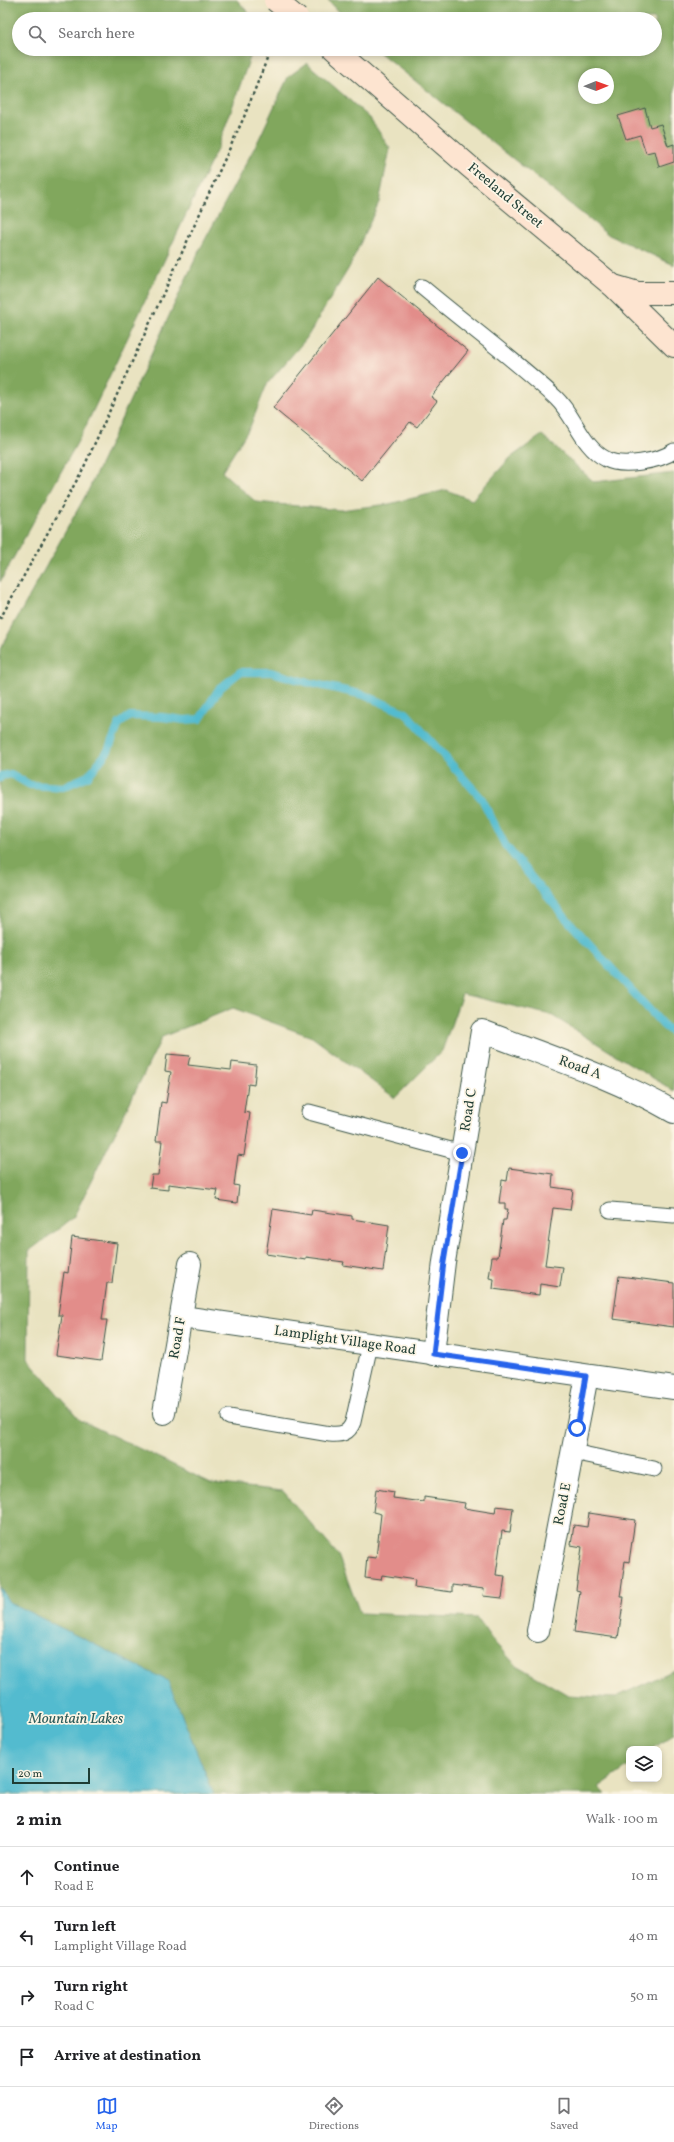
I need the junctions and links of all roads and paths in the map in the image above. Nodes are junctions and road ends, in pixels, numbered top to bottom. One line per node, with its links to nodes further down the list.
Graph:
1 (275, 0): 2 (main road, bridge)
2 (290, 12)
3 (268, 56): 10 (path)
4 (342, 56): 5 (main road, Freeland Street)
5 (613, 286): 7 (main road); 8 (main road, Freeland Street)
6 (422, 287): 9 (lane)
7 (674, 293)
8 (674, 346)
9 (674, 451)
10 (0, 619)
11 (482, 1031): 13 (street, Road A); 14 (street, Road C)
12 (309, 1112): 14 (lane)
13 (674, 1112)
14 (462, 1153): 20 (street, Road C)
15 (610, 1210): 16 (lane)
16 (674, 1215)
17 (190, 1264): 18 (street, Road F)
18 (182, 1317): 19 (street, Lamplight Village Road); 23 (street, Road F)
19 (370, 1345): 20 (street, Lamplight Village Road); 24 (lane)
20 (433, 1354): 21 (street, Lamplight Village Road)
21 (586, 1376): 22 (street, Lamplight Village Road); 25 (street, Road E)
22 (674, 1388)
23 (164, 1413)
24 (229, 1417)
25 (573, 1452): 26 (lane); 27 (street, Road E)
26 (654, 1469)
27 (538, 1631)

